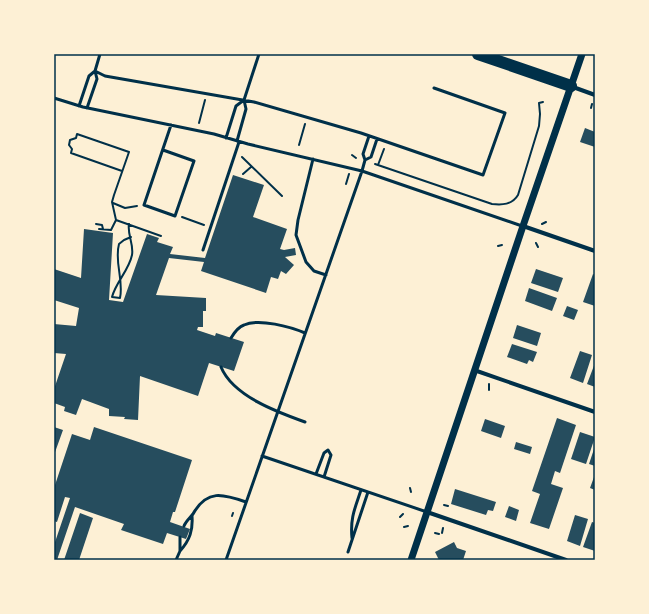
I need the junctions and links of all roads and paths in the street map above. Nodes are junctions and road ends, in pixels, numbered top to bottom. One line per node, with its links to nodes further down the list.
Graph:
1 (100, 54): 5 (lane)
2 (259, 54): 10 (lane)
3 (478, 54): 6 (highway)
4 (581, 57): 6 (street)
5 (95, 72): 10 (lane); 14 (lane); 15 (lane)
6 (571, 86): 8 (street); 48 (street)
7 (434, 88): 22 (lane)
8 (595, 95)
9 (54, 98): 14 (lane)
10 (244, 100): 20 (lane); 21 (lane); 23 (lane)
11 (204, 102): 17 (path)
12 (543, 102): 37 (path)
13 (592, 104): 16 (path)
14 (79, 106): 15 (lane)
15 (87, 108): 19 (lane)
16 (591, 108)
17 (200, 121)
18 (305, 124): 24 (path)
19 (171, 125): 21 (lane); 25 (lane)
20 (369, 136): 22 (lane); 31 (lane)
21 (226, 138): 23 (lane)
22 (377, 138): 31 (lane)
23 (238, 141): 30 (lane); 57 (lane)
24 (299, 146)
25 (162, 150): 25 (lane)
26 (384, 151): 37 (path)
27 (352, 155): 29 (path)
28 (242, 158): 32 (path)
29 (354, 158)
30 (313, 160): 33 (lane); 59 (lane)
31 (365, 160): 33 (lane)
32 (252, 167): 35 (path); 36 (path)
33 (362, 170): 48 (lane); 59 (lane)
34 (122, 171): 34 (path); 39 (path)
35 (243, 174)
36 (282, 196)
37 (515, 200): 38 (path)
38 (516, 203)
39 (113, 204): 40 (path); 42 (path)
40 (137, 206)
41 (182, 217): 47 (path)
42 (116, 220): 45 (path); 50 (path)
43 (546, 222): 46 (path)
44 (96, 224): 50 (path)
45 (129, 224): 51 (path); 52 (path)
46 (542, 224)
47 (205, 225)
48 (523, 226): 58 (street); 64 (street)
49 (99, 229): 50 (path)
50 (103, 229)
51 (161, 236)
52 (131, 237): 60 (path); 60 (path)
53 (536, 243): 56 (path)
54 (502, 245): 55 (path)
55 (498, 246)
56 (538, 247)
57 (203, 250)
58 (595, 251)
59 (326, 275): 61 (lane)
60 (120, 278): 60 (path)
61 (305, 333): 62 (lane); 67 (lane)
62 (231, 338)
63 (221, 367): 67 (lane)
64 (474, 370): 68 (street); 80 (street)
65 (488, 386): 66 (path)
66 (489, 390)
67 (278, 412): 69 (lane); 70 (lane)
68 (595, 412)
69 (305, 422)
70 (262, 456): 71 (lane); 77 (lane)
71 (316, 474): 72 (lane); 72 (lane)
72 (324, 477): 74 (lane)
73 (410, 488): 76 (path)
74 (361, 490): 75 (lane); 92 (lane)
75 (368, 492): 80 (lane); 92 (lane)
76 (411, 492)
77 (246, 502): 82 (lane); 96 (lane)
78 (444, 505): 79 (path)
79 (448, 506)
80 (427, 512): 97 (street); 98 (street)
81 (403, 514): 83 (path)
82 (192, 516): 84 (lane); 93 (lane)
83 (400, 517)
84 (184, 526)
85 (408, 526): 86 (path)
86 (404, 527)
87 (443, 528): 89 (path)
88 (435, 533): 90 (path)
89 (442, 533)
90 (439, 534)
91 (180, 537): 93 (lane)
92 (352, 540): 94 (lane)
93 (180, 551): 95 (lane)
94 (348, 552)
95 (176, 560)
96 (226, 560)
97 (411, 560)
98 (566, 560)

